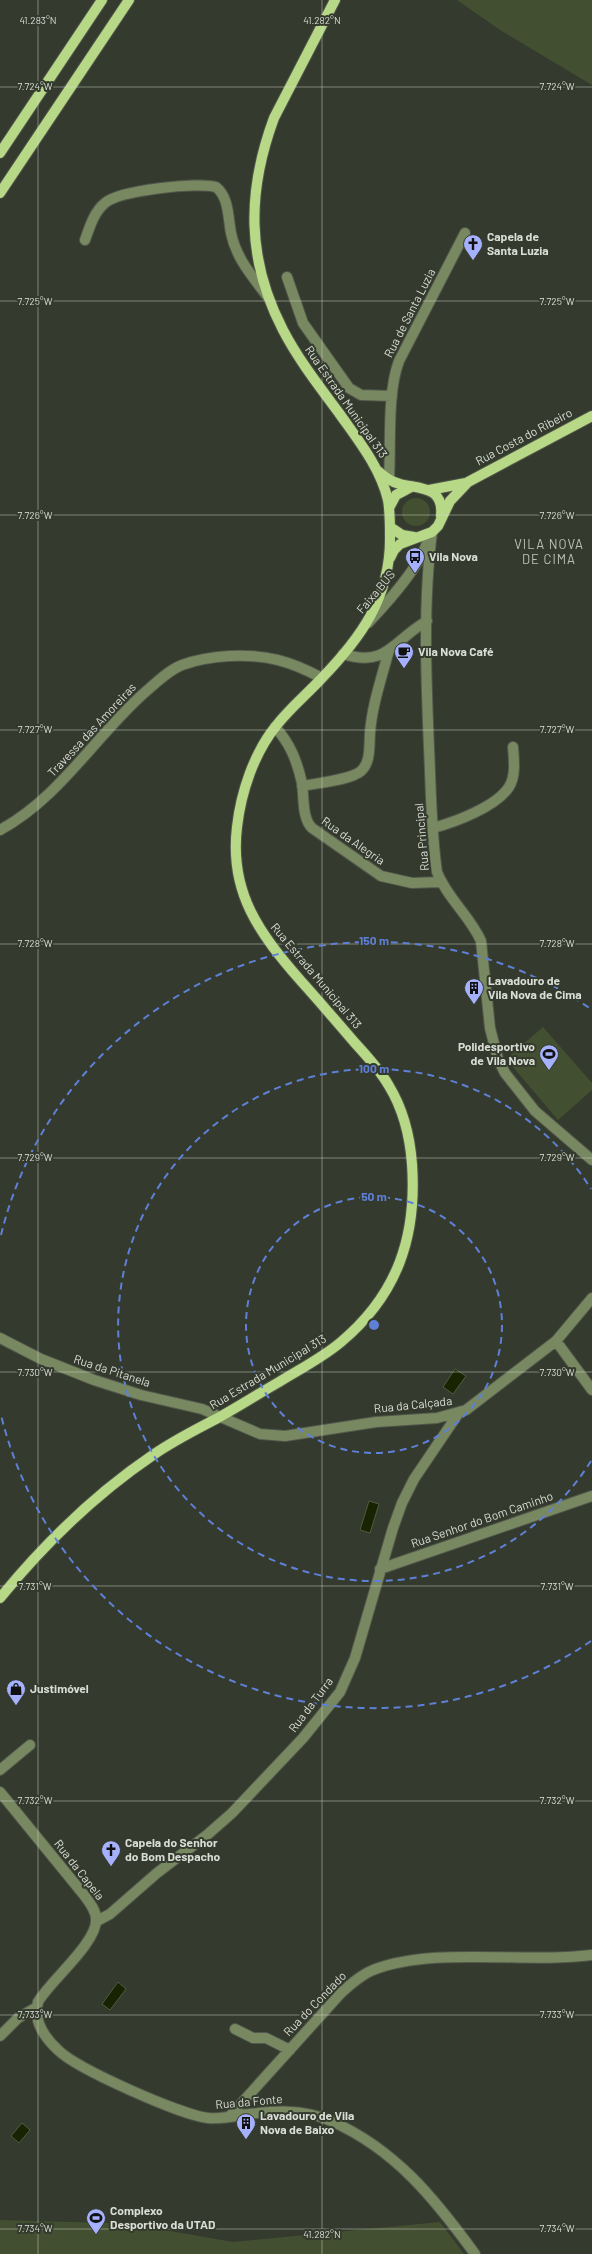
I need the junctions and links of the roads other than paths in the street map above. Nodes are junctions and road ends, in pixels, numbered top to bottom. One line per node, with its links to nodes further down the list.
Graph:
1 (102, 0): 4 (main road)
2 (129, 0): 5 (main road)
3 (335, 0): 9 (main road, Rua Estrada Municipal 313)
4 (0, 153)
5 (0, 193)
6 (465, 233): 10 (street, Rua de Santa Luzia)
7 (85, 240): 9 (street)
8 (287, 277): 10 (street)
9 (269, 298): 12 (main road, Rua Estrada Municipal 313)
10 (392, 396): 13 (street, Rua de Santa Luzia)
11 (592, 416): 14 (main road, Rua Costa do Ribeiro)
12 (377, 470): 13 (main road); 17 (main road, Rua Estrada Municipal 313)
13 (389, 480): 15 (main road)
14 (468, 482): 16 (main road); 18 (main road)
15 (413, 487): 16 (main road); 17 (main road)
16 (429, 490): 18 (main road)
17 (389, 508): 19 (main road, Rua Estrada Municipal 313)
18 (441, 518): 20 (main road)
19 (390, 527): 21 (main road); 22 (main road, Rua Estrada Municipal 313)
20 (432, 532): 21 (main road); 23 (street, Rua Principal); 24 (street, Faixa BUS)
21 (416, 537): 22 (main road)
22 (390, 559): 24 (main road, Rua Estrada Municipal 313)
23 (427, 621): 25 (street); 31 (street, Rua Principal)
24 (363, 627): 26 (main road, Rua Estrada Municipal 313)
25 (389, 650): 26 (street); 30 (street)
26 (343, 654): 27 (main road, Rua Estrada Municipal 313)
27 (322, 678): 28 (main road, Rua Estrada Municipal 313); 32 (street, Travessa das Amoreiras)
28 (275, 727): 30 (street, Rua da Alegria); 40 (main road, Rua Estrada Municipal 313)
29 (513, 747): 31 (street)
30 (302, 786): 33 (street, Rua da Alegria)
31 (433, 828): 33 (street, Rua Principal)
32 (0, 830)
33 (440, 882): 34 (street, Rua Principal)
34 (592, 1160)
35 (592, 1298): 37 (street, Rua da Calçada)
36 (0, 1338): 40 (street, Rua da Pitanela)
37 (556, 1341): 38 (street); 39 (street, Rua da Calçada)
38 (592, 1390)
39 (458, 1414): 40 (street, Rua da Calçada); 42 (street, Rua da Turra)
40 (221, 1416): 43 (main road, Rua Estrada Municipal 313)
41 (592, 1496): 42 (street, Rua Senhor do Bom Caminho)
42 (380, 1569): 47 (street, Rua da Turra)
43 (0, 1598)
44 (30, 1745): 45 (street)
45 (0, 1770)
46 (0, 1792): 47 (street, Rua da Capela)
47 (96, 1921): 49 (street)
48 (592, 1955): 52 (street, Rua do Condado)
49 (37, 2007): 51 (street); 53 (street, Rua da Fonte)
50 (234, 2029): 52 (street)
51 (0, 2036)
52 (290, 2050): 53 (street, Rua do Condado)
53 (229, 2117): 54 (street, Rua da Fonte)
54 (475, 2254)

